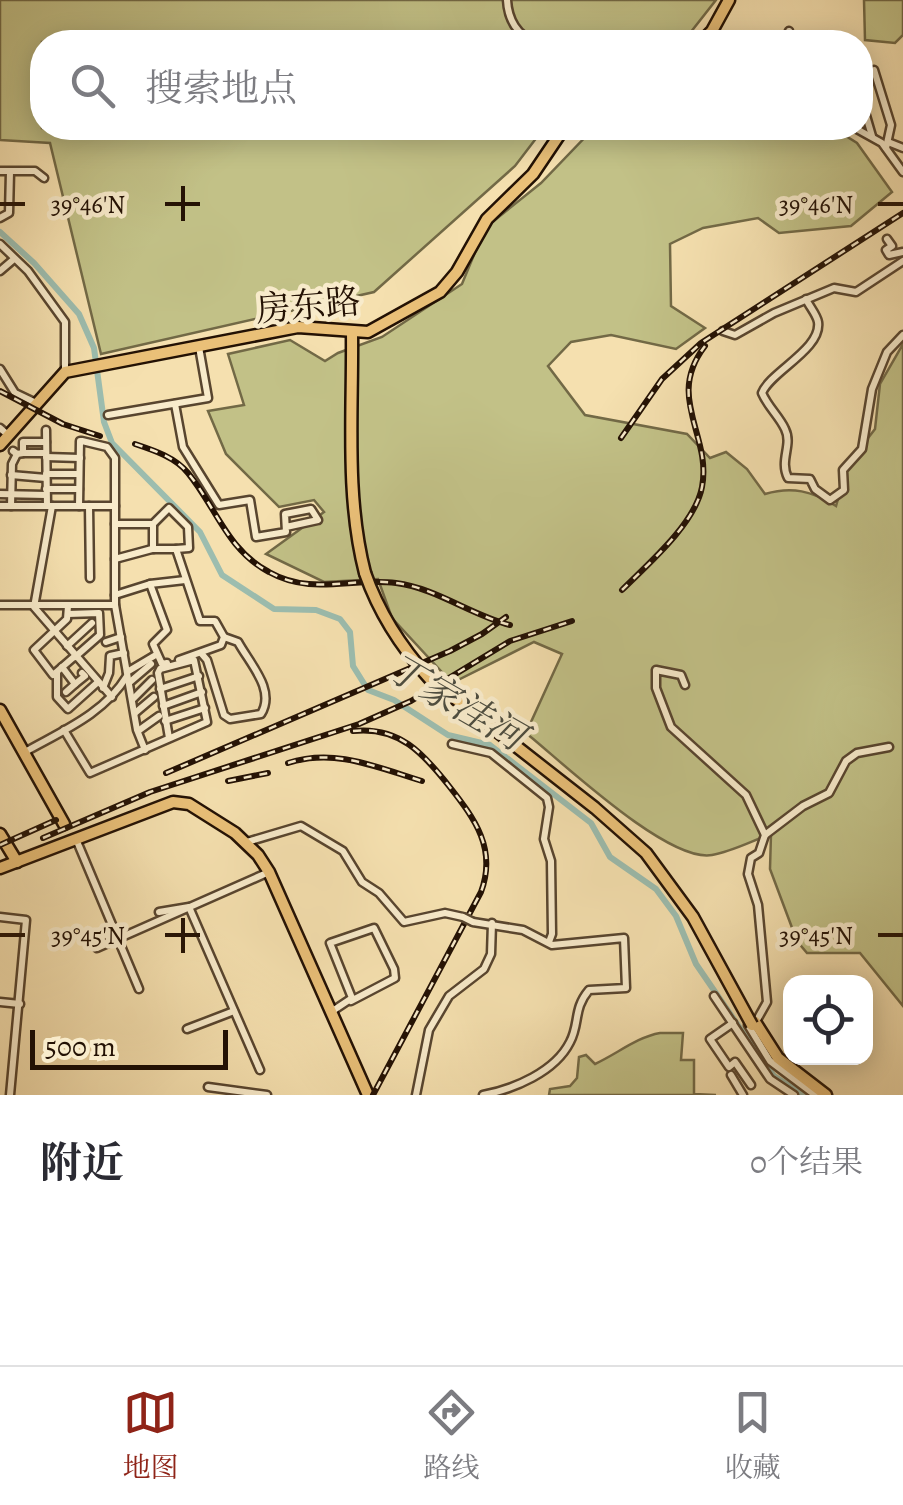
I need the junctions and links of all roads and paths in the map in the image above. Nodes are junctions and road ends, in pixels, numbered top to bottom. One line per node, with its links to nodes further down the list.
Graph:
1 (507, 0): 3 (street)
2 (729, 0): 4 (main road)
3 (518, 30)
4 (713, 30)
5 (874, 70): 8 (street)
6 (873, 138): 8 (street)
7 (556, 140): 23 (main road, 房东路)
8 (887, 145): 9 (street); 12 (street)
9 (903, 148)
10 (0, 171): 11 (street)
11 (10, 172): 13 (street); 14 (street)
12 (903, 172)
13 (44, 178)
14 (0, 218)
15 (887, 239): 17 (street)
16 (0, 244): 18 (street)
17 (903, 252)
18 (15, 259): 20 (street); 27 (street)
19 (903, 262): 21 (street)
20 (0, 271)
21 (806, 300): 22 (street); 24 (street)
22 (723, 331)
23 (353, 332): 25 (main road, 房东路); 120 (main road, bridge)
24 (903, 335)
25 (198, 346): 27 (main road, 房东路); 29 (street)
26 (0, 368): 28 (street)
27 (65, 372): 28 (main road)
28 (36, 403): 32 (main road)
29 (176, 404): 30 (street); 51 (street)
30 (108, 415)
31 (46, 430): 33 (street)
32 (3, 436)
33 (46, 442): 34 (street); 35 (street)
34 (18, 453): 35 (street); 38 (street)
35 (46, 455): 36 (street); 39 (street)
36 (80, 458): 37 (street); 48 (street)
37 (80, 474): 39 (street); 40 (street)
38 (12, 475): 39 (street); 43 (street)
39 (46, 476): 41 (street)
40 (80, 489): 41 (street); 47 (street)
41 (46, 492): 43 (street); 46 (street)
42 (0, 494): 43 (street)
43 (12, 495): 45 (street)
44 (0, 506): 45 (street)
45 (12, 506): 46 (street)
46 (49, 506): 47 (street); 61 (street)
47 (84, 506): 48 (street); 55 (street)
48 (115, 506): 49 (street)
49 (115, 524): 50 (street); 54 (street)
50 (152, 524): 52 (street); 53 (street)
51 (286, 527): 51 (street)
52 (153, 549): 53 (street); 54 (street)
53 (176, 549): 56 (street)
54 (115, 559): 58 (street)
55 (90, 578)
56 (185, 580): 57 (street); 66 (street)
57 (150, 584): 58 (street); 70 (street)
58 (115, 595): 60 (street)
59 (0, 605): 61 (street)
60 (115, 605): 62 (street); 65 (street)
61 (34, 607): 62 (street); 64 (street)
62 (68, 610): 64 (street); 71 (street)
63 (92, 623): 68 (street)
64 (54, 632): 68 (street); 73 (street)
65 (121, 637): 67 (street); 69 (street)
66 (224, 637): 70 (street); 70 (street)
67 (106, 642)
68 (67, 646): 71 (street)
69 (124, 653): 76 (street); 79 (street)
70 (201, 653)
71 (75, 656): 73 (street); 79 (street)
72 (152, 659): 76 (street)
73 (59, 670): 78 (street); 79 (street)
74 (82, 673): 78 (street)
75 (199, 676): 81 (street); 81 (street); 83 (street)
76 (128, 677): 85 (street); 86 (street)
77 (152, 680): 86 (street)
78 (76, 684): 82 (street)
79 (100, 684): 85 (street)
80 (684, 685): 101 (street)
81 (160, 688): 87 (street)
82 (66, 692)
83 (202, 692): 87 (street); 88 (street)
84 (154, 697): 90 (street)
85 (112, 698): 92 (street)
86 (132, 700): 90 (street)
87 (163, 706): 91 (street)
88 (205, 708): 91 (street); 94 (street)
89 (0, 710): 98 (main road)
90 (134, 714): 93 (street)
91 (162, 718): 93 (street); 94 (street)
92 (64, 730): 97 (street); 98 (street)
93 (138, 731): 97 (street)
94 (168, 738): 97 (street)
95 (452, 744): 111 (street)
96 (889, 747): 101 (street)
97 (145, 750)
98 (25, 752): 100 (main road)
99 (0, 834): 103 (main road)
100 (71, 834): 102 (main road); 103 (main road); 110 (street)
101 (764, 834): 120 (street)
102 (247, 842): 105 (main road); 109 (street, bridge)
103 (16, 862): 104 (main road)
104 (0, 868)
105 (268, 872): 106 (street); 119 (main road)
106 (189, 907): 107 (street); 110 (street); 118 (street)
107 (160, 912)
108 (0, 917): 117 (street)
109 (492, 923): 111 (street); 130 (street)
110 (119, 938): 112 (street); 113 (street)
111 (549, 942): 131 (street)
112 (96, 948)
113 (139, 989)
114 (714, 996): 121 (street)
115 (351, 1001): 115 (street); 119 (street)
116 (0, 1002): 117 (street)
117 (20, 1004): 128 (street)
118 (234, 1010): 122 (street); 123 (street)
119 (331, 1012): 127 (main road)
120 (755, 1021): 134 (main road)
121 (732, 1023): 125 (street); 133 (street)
122 (186, 1029)
123 (260, 1070)
124 (731, 1075): 132 (street)
125 (750, 1086)
126 (208, 1088): 129 (street)
127 (366, 1094)
128 (10, 1095)
129 (265, 1095)
130 (416, 1095)
131 (483, 1095)
132 (743, 1095)
133 (794, 1095)
134 (823, 1095)

